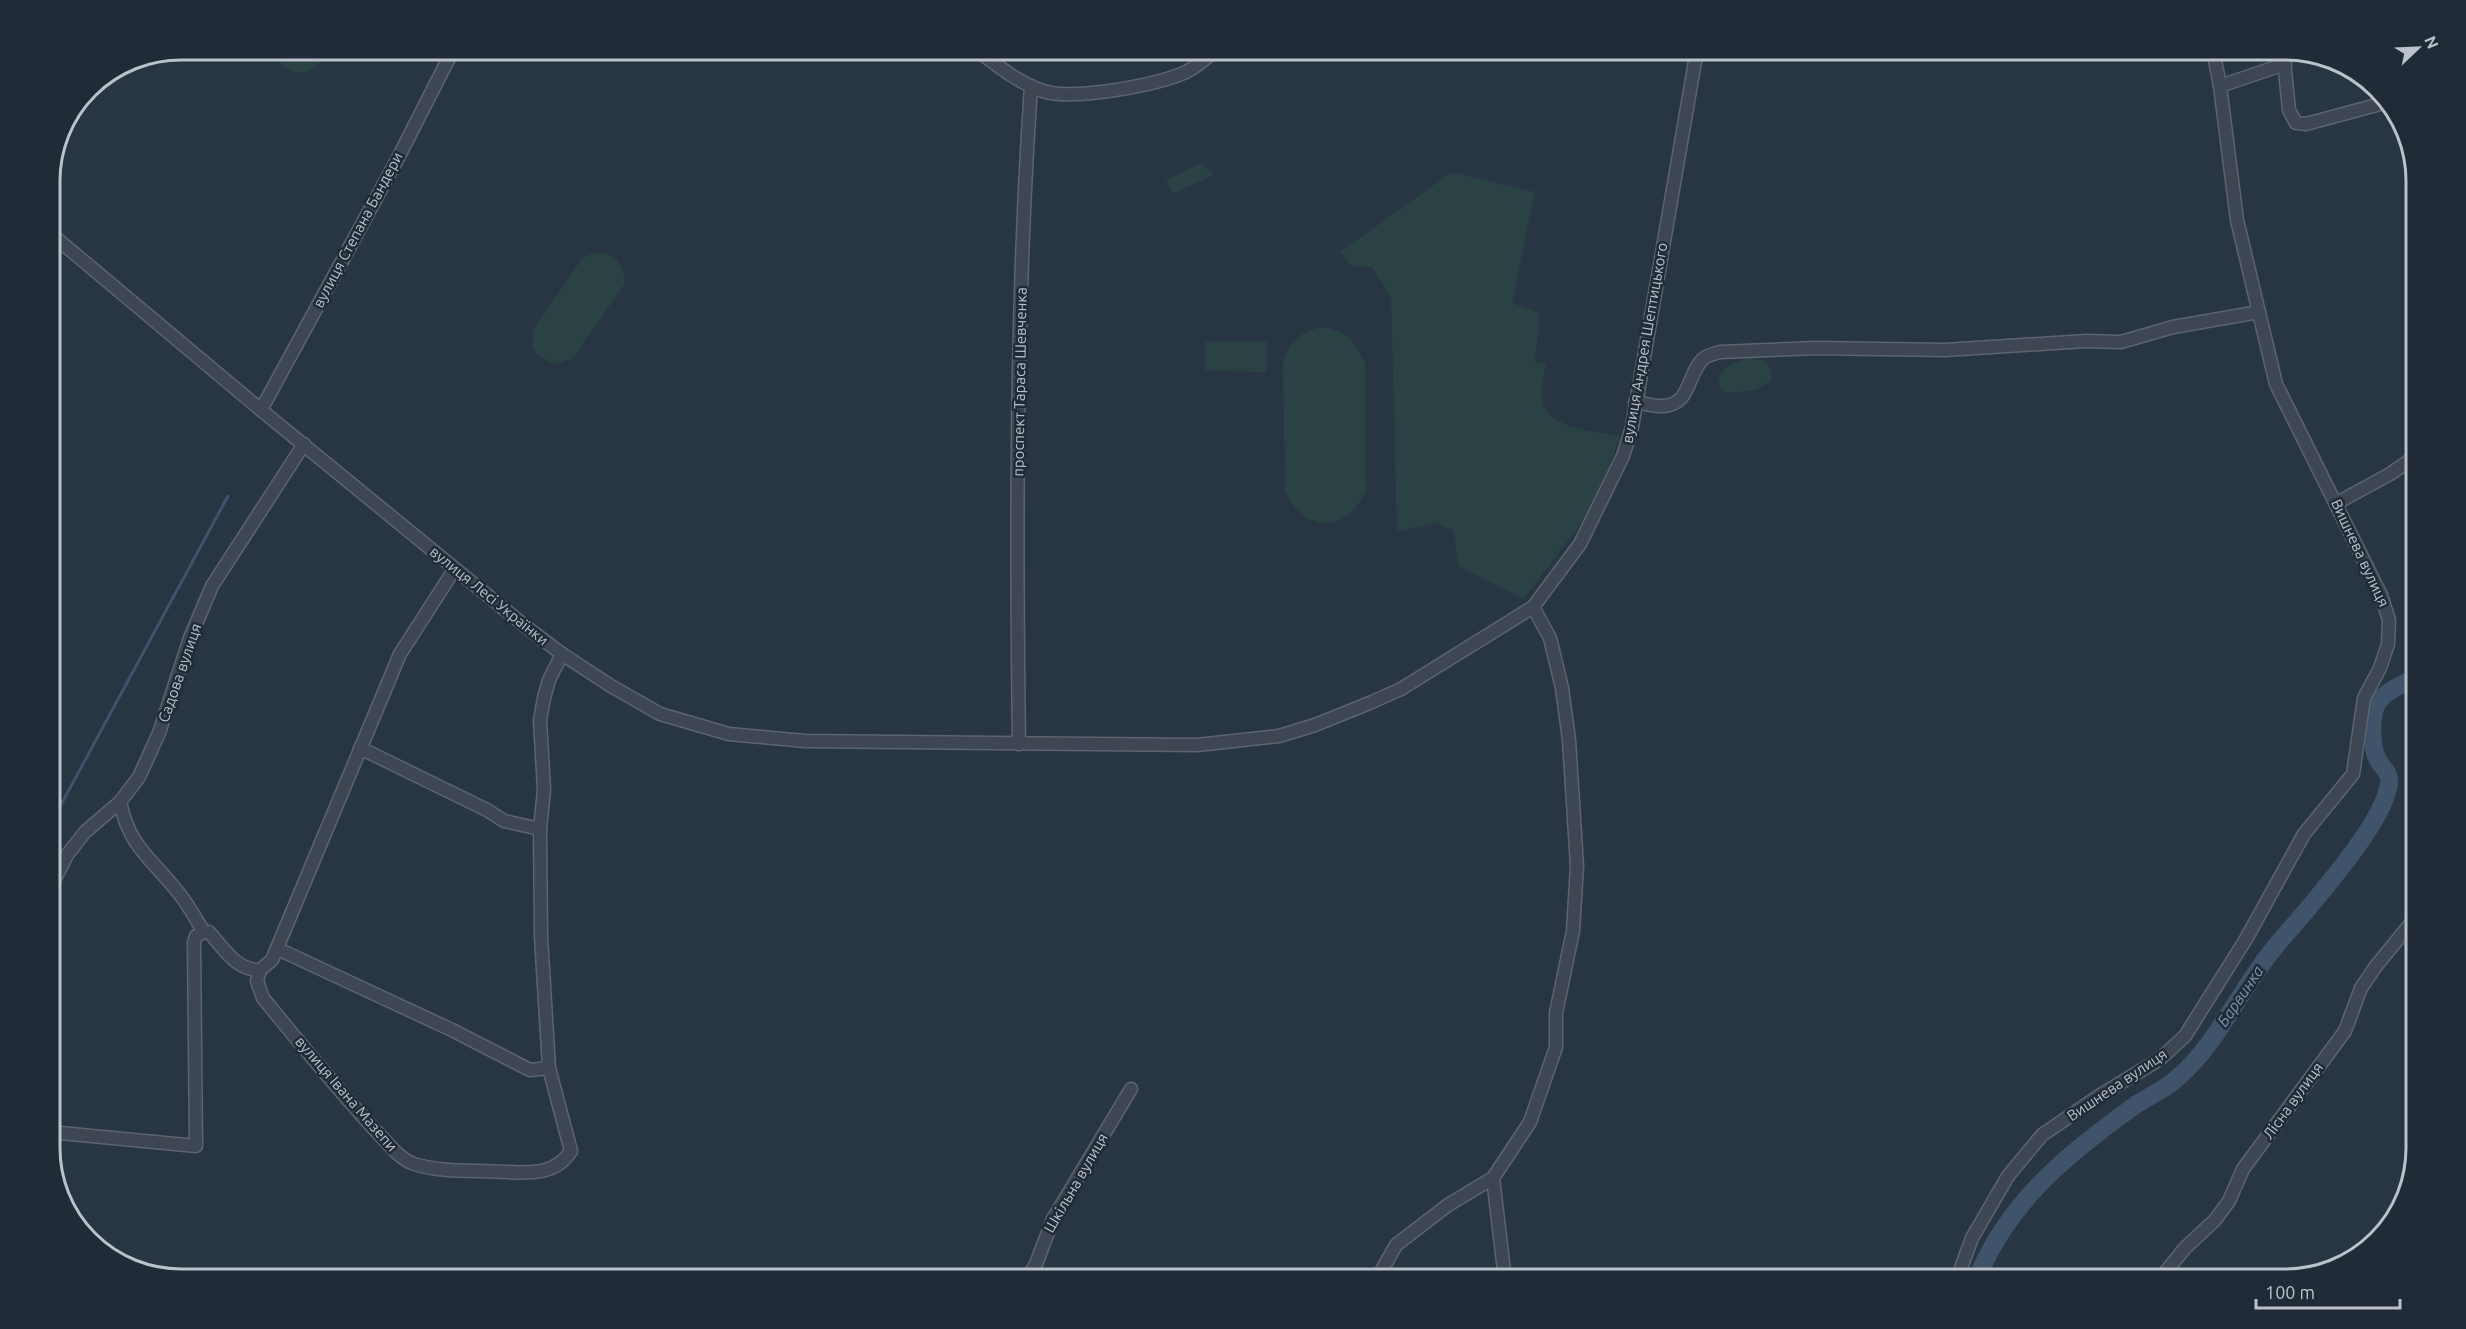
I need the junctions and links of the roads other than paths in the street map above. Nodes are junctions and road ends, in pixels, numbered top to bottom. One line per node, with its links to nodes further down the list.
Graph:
1 (448, 60): 14 (street, вулиця Степана Бандери)
2 (991, 60): 8 (street)
3 (1205, 60): 8 (street)
4 (1695, 60): 13 (street, вулиця Андрея Шептицького)
5 (2215, 60): 9 (street, Вишнева вулиця)
6 (2284, 60): 7 (street)
7 (2285, 64): 9 (street); 10 (street)
8 (1031, 86): 21 (street, проспект Тараса Шевченка)
9 (2220, 86): 12 (street, Вишнева вулиця)
10 (2379, 104)
11 (60, 241): 14 (street, вулиця Лесі Українки)
12 (2259, 312): 13 (street); 17 (street, Вишнева вулиця)
13 (1635, 402): 19 (street, вулиця Андрея Шептицького)
14 (261, 410): 15 (street, вулиця Лесі Українки)
15 (302, 446): 18 (street, вулиця Лесі Українки); 23 (street, Садова вулиця)
16 (2406, 463): 17 (street)
17 (2337, 503): 37 (street, Вишнева вулиця)
18 (452, 573): 20 (street, вулиця Лесі Українки); 22 (street)
19 (1533, 606): 21 (street, вулиця Андрея Шептицького); 33 (street)
20 (562, 654): 21 (street, вулиця Лесі Українки); 24 (street)
21 (1019, 744)
22 (360, 748): 24 (street); 28 (street)
23 (120, 802): 25 (street, Садова вулиця); 27 (street)
24 (540, 829): 30 (street)
25 (60, 869)
26 (2406, 929): 38 (street, Лісна вулиця)
27 (204, 932): 29 (street); 32 (street)
28 (278, 949): 29 (street); 30 (street)
29 (260, 970): 30 (street, вулиця Івана Мазепи)
30 (549, 1068)
31 (1131, 1089): 34 (street, Шкільна вулиця)
32 (60, 1133)
33 (1493, 1178): 35 (street); 36 (street)
34 (1033, 1269)
35 (1383, 1269)
36 (1504, 1269)
37 (1961, 1269)
38 (2169, 1269)

